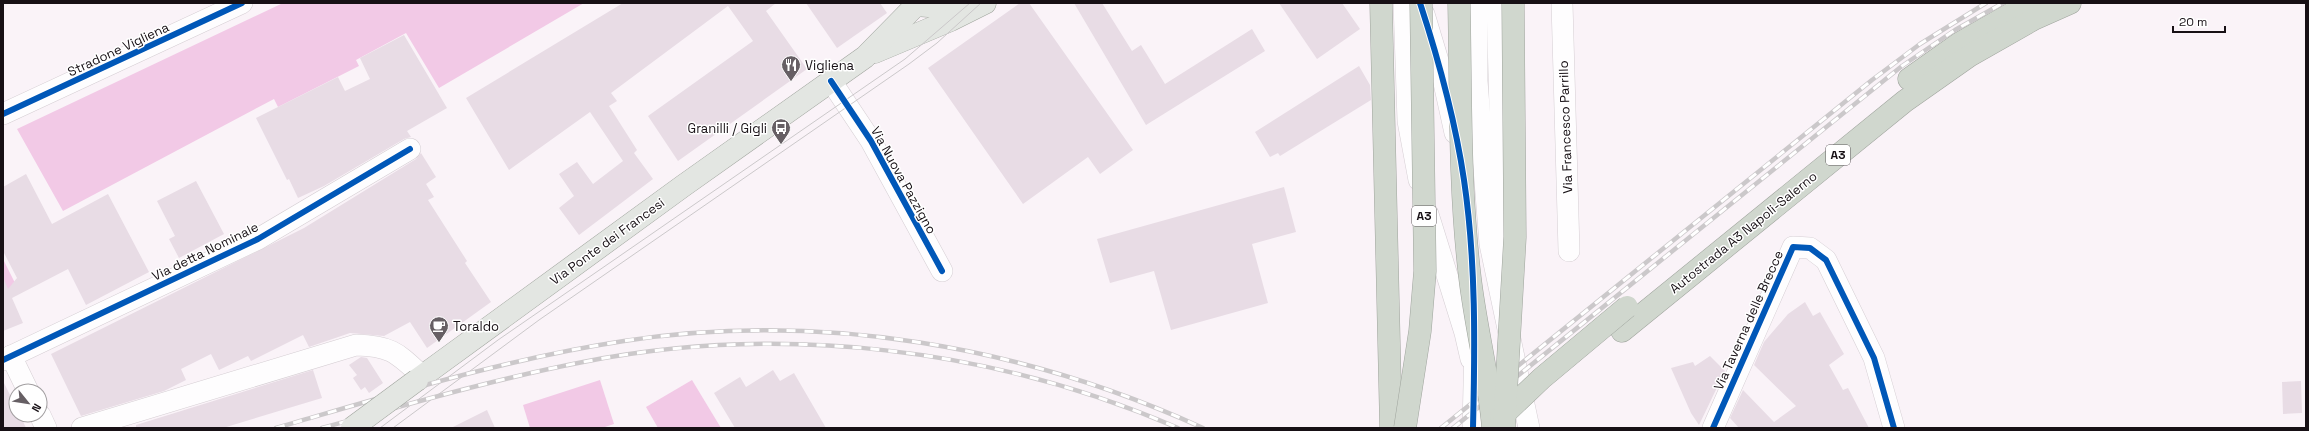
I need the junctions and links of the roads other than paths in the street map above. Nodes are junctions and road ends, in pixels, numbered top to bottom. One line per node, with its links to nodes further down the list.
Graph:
1 (242, 3): 16 (street, Stradone Vigliena)
2 (1381, 3): 27 (highway)
3 (1404, 3): 22 (street)
4 (1421, 3): 22 (street); 28 (highway, A3, bridge)
5 (1460, 3): 30 (highway, A3, bridge)
6 (1477, 3): 20 (street)
7 (1497, 3): 20 (street)
8 (1513, 3): 31 (highway, bridge)
9 (1562, 3): 18 (street, Via Francesco Parrillo)
10 (2030, 3): 30 (highway, Autostrada A3 Napoli-Salerno / A3, bridge)
11 (2070, 3): 32 (highway, Autostrada A3 Napoli-Salerno / A3)
12 (916, 4): 13 (main road); 14 (main road)
13 (979, 6): 14 (main road)
14 (867, 56): 15 (main road, Via Ponte dei Francesi)
15 (831, 81): 19 (street, Via Nuova Pazzigno); 23 (main road, Via Ponte dei Francesi)
16 (3, 114)
17 (410, 149): 21 (street, Via detta Nominale)
18 (1569, 251)
19 (942, 272)
20 (1503, 300): 33 (street)
21 (7, 358): 24 (street)
22 (1474, 375): 29 (street)
23 (420, 378): 25 (street); 26 (main road, Via Ponte dei Francesi, bridge)
24 (23, 383)
25 (82, 428)
26 (352, 428)
27 (1391, 428)
28 (1405, 428)
29 (1473, 428)
30 (1492, 428)
31 (1504, 428)
32 (1510, 428)
33 (1529, 428)
34 (1712, 428): 35 (street, Via Taverna delle Brecce)
35 (1894, 428)

